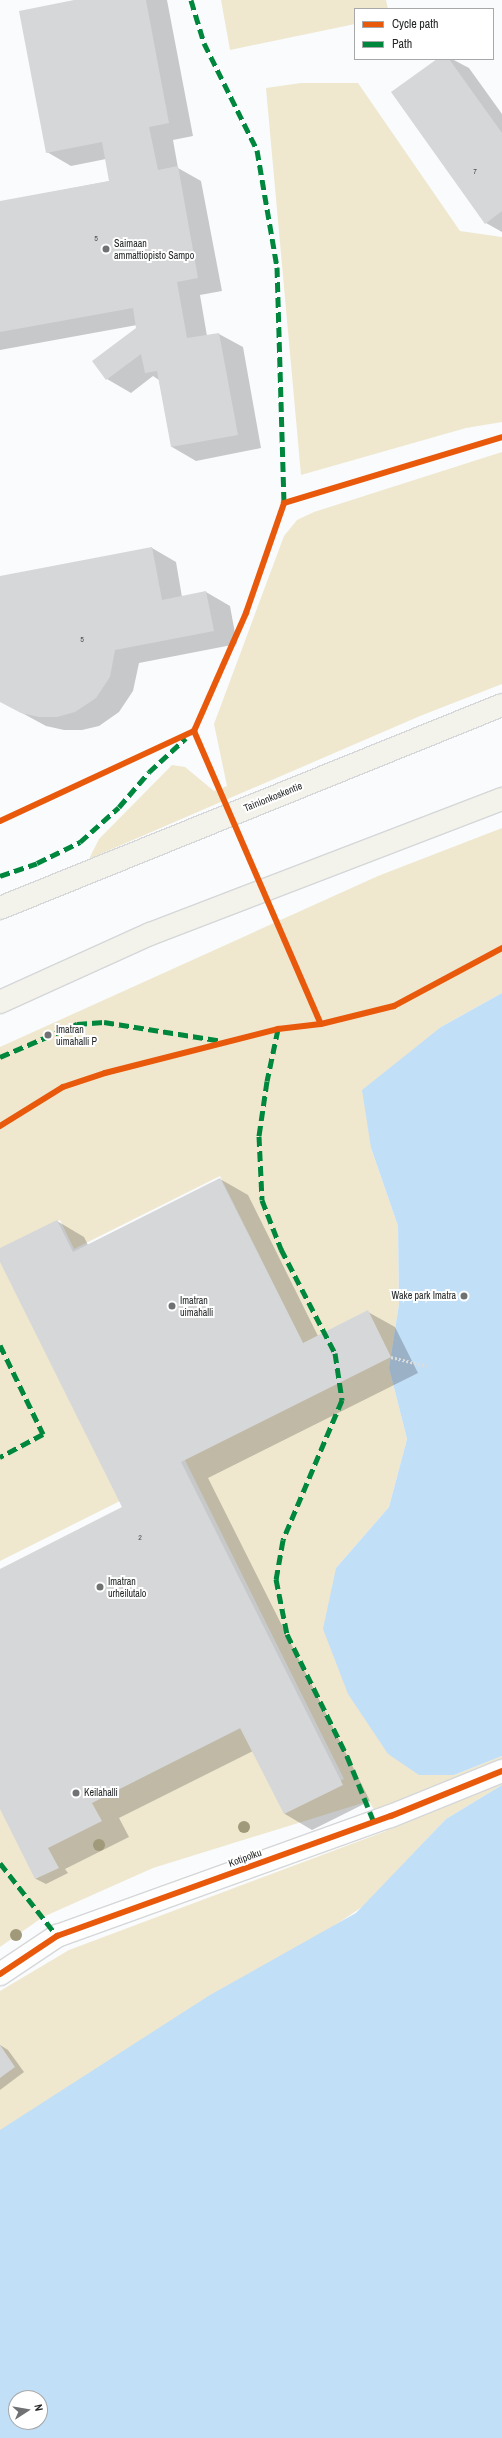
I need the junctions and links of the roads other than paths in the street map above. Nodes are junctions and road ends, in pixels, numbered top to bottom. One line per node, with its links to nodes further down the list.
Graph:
1 (502, 705): 3 (main road, Tainionkoskentie)
2 (502, 799): 4 (main road)
3 (0, 908)
4 (0, 1002)
5 (502, 1771): 6 (street, Kotipolku)
6 (0, 1974)

